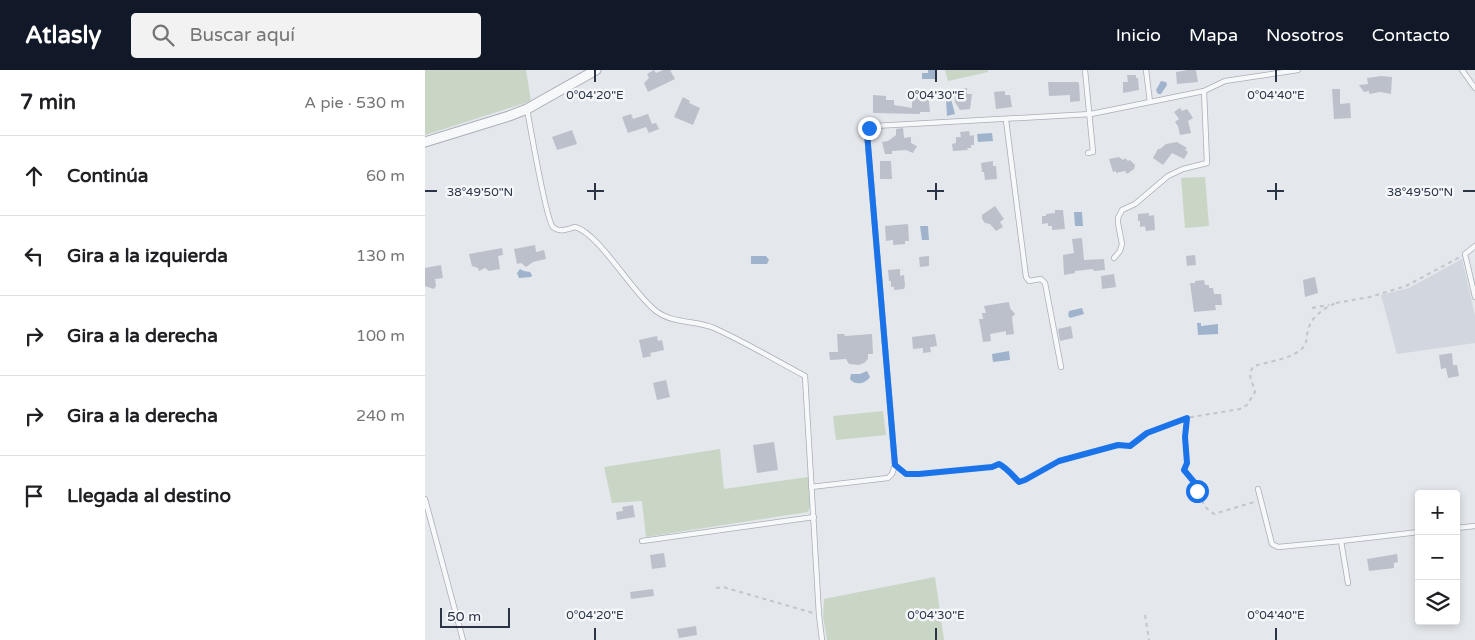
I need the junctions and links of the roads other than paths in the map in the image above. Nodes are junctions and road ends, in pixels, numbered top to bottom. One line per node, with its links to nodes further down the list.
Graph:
1 (596, 70): 9 (street)
2 (1085, 70): 10 (lane)
3 (1146, 70): 8 (lane)
4 (1298, 70): 7 (lane)
5 (1462, 70): 6 (lane)
6 (1475, 88)
7 (1205, 91): 8 (lane); 15 (lane)
8 (1150, 102): 10 (lane)
9 (527, 109): 12 (street); 18 (lane)
10 (1091, 114): 11 (lane); 13 (lane)
11 (1006, 120): 17 (lane); 18 (lane)
12 (425, 142)
13 (1088, 153)
14 (1475, 246): 16 (lane)
15 (1114, 258)
16 (1475, 297)
17 (1061, 366)
18 (811, 487): 21 (lane)
19 (1259, 488): 26 (lane)
20 (425, 499): 28 (lane)
21 (813, 516): 25 (lane); 29 (lane)
22 (1475, 526): 23 (lane)
23 (1460, 528)
24 (1415, 532): 26 (lane)
25 (642, 541)
26 (1341, 541): 27 (lane)
27 (1348, 583)
28 (463, 640)
29 (822, 640)

